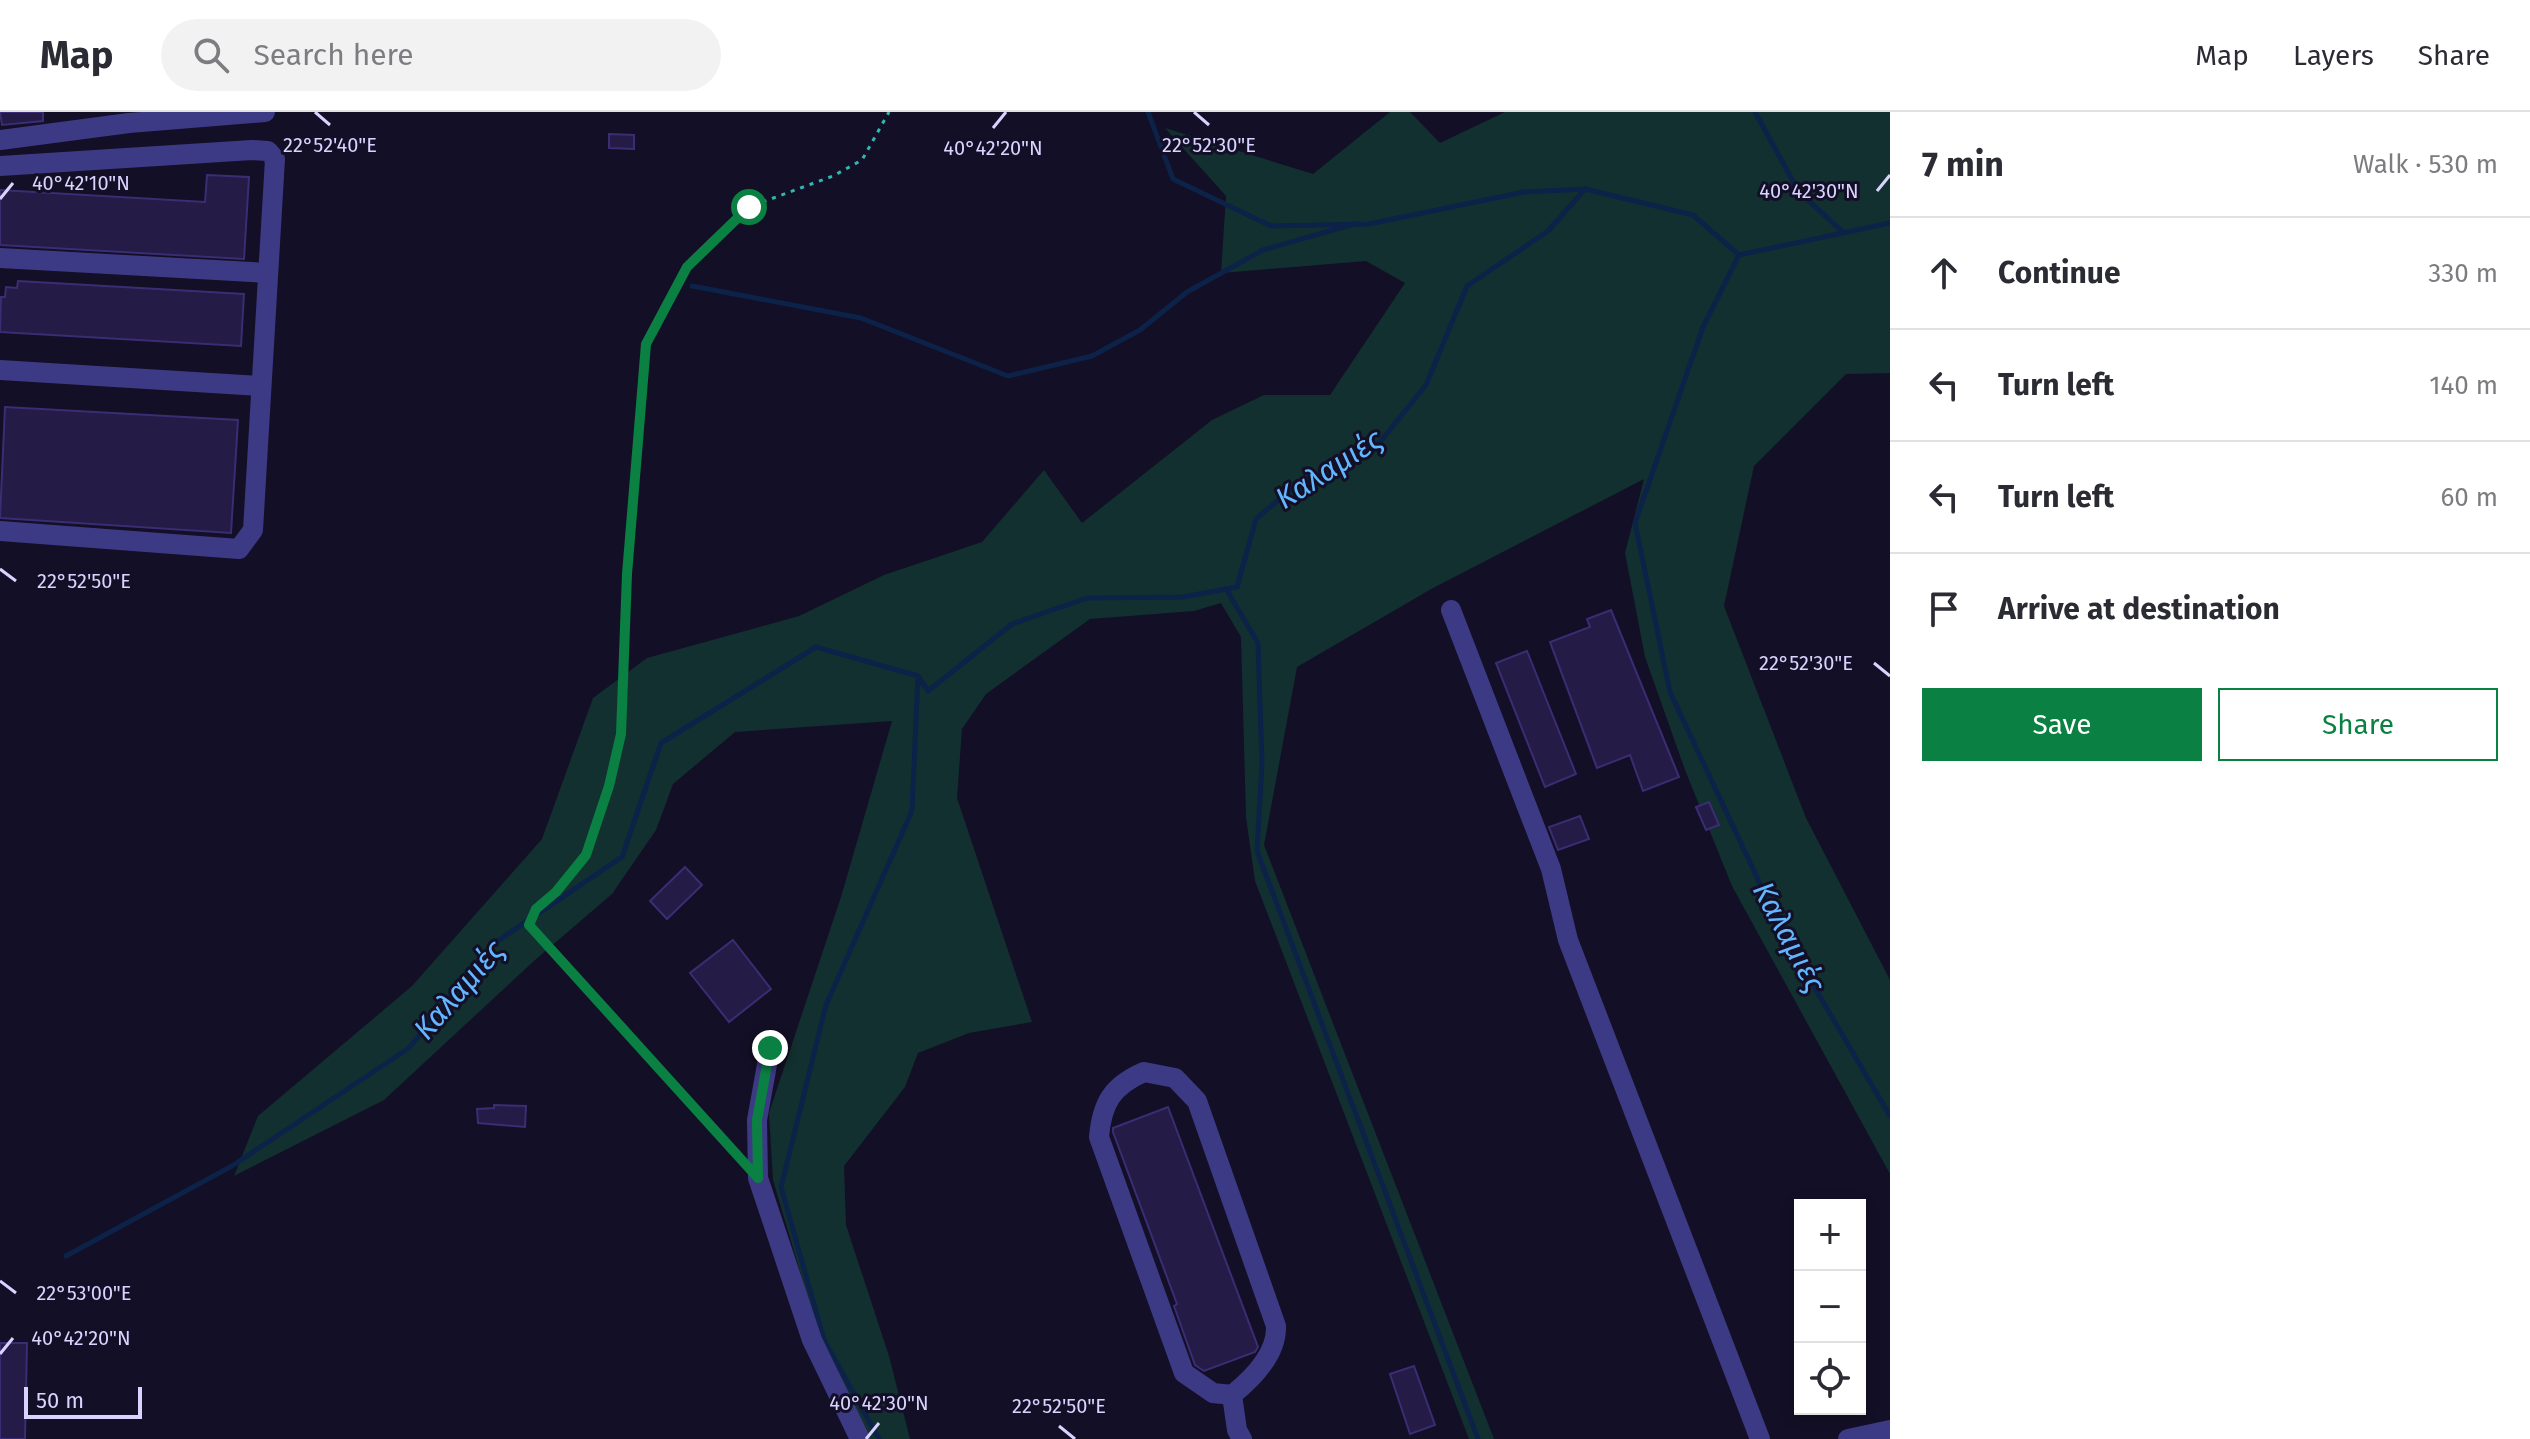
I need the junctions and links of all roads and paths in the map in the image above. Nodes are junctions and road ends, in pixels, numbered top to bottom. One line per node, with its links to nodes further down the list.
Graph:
1 (265, 112): 3 (street)
2 (889, 112): 13 (path)
3 (128, 118): 4 (street)
4 (0, 140)
5 (0, 166): 7 (street)
6 (0, 258): 7 (street)
7 (268, 273): 9 (street)
8 (0, 370): 9 (street)
9 (261, 386): 10 (street)
10 (0, 531)
11 (1451, 610): 18 (street)
12 (770, 1048): 13 (street)
13 (758, 1178): 16 (street)
14 (1232, 1395): 14 (street); 17 (street)
15 (1890, 1430): 19 (street)
16 (860, 1439)
17 (1242, 1439)
18 (1760, 1439)
19 (1848, 1439)

